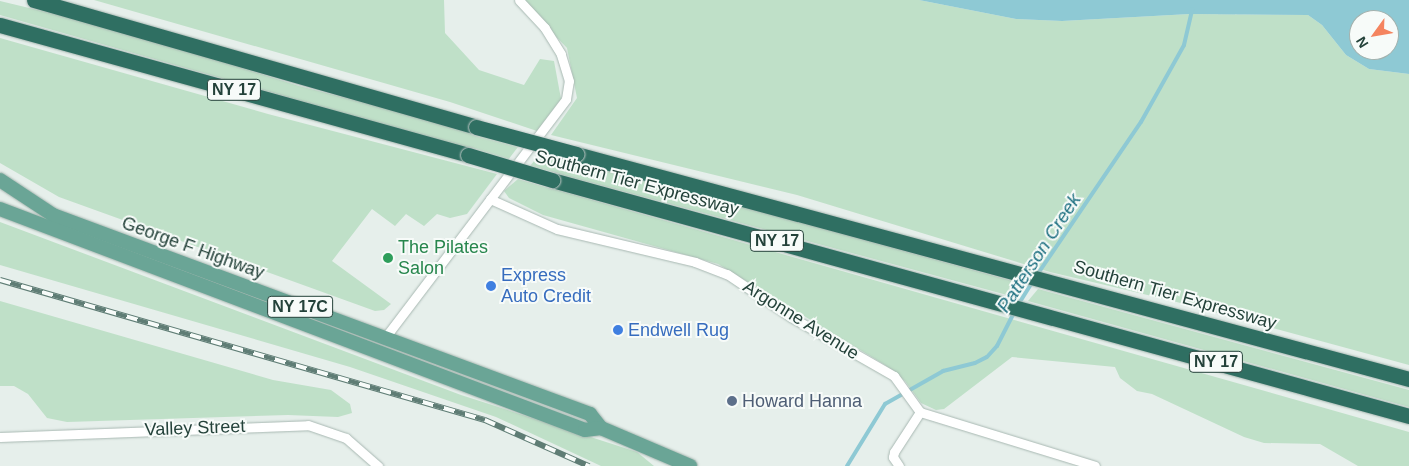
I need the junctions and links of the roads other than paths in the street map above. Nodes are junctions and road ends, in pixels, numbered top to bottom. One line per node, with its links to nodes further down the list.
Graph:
1 (34, 0): 8 (highway, Southern Tier Expressway / NY 17, bridge)
2 (519, 0): 5 (street)
3 (0, 25): 10 (highway, Southern Tier Expressway / NY 17, bridge)
4 (0, 180): 7 (main road, George F Highway / NY 17C)
5 (490, 199): 7 (street); 9 (street, Argonne Avenue)
6 (0, 210): 11 (main road, George F Highway / NY 17C)
7 (384, 339): 11 (main road, George F Highway / NY 17C)
8 (1409, 380)
9 (920, 412): 15 (street); 16 (street)
10 (1409, 416)
11 (601, 428): 14 (main road, George F Highway / NY 17C)
12 (0, 437): 13 (street, Valley Street)
13 (378, 466)
14 (690, 466)
15 (899, 466)
16 (1095, 466)

